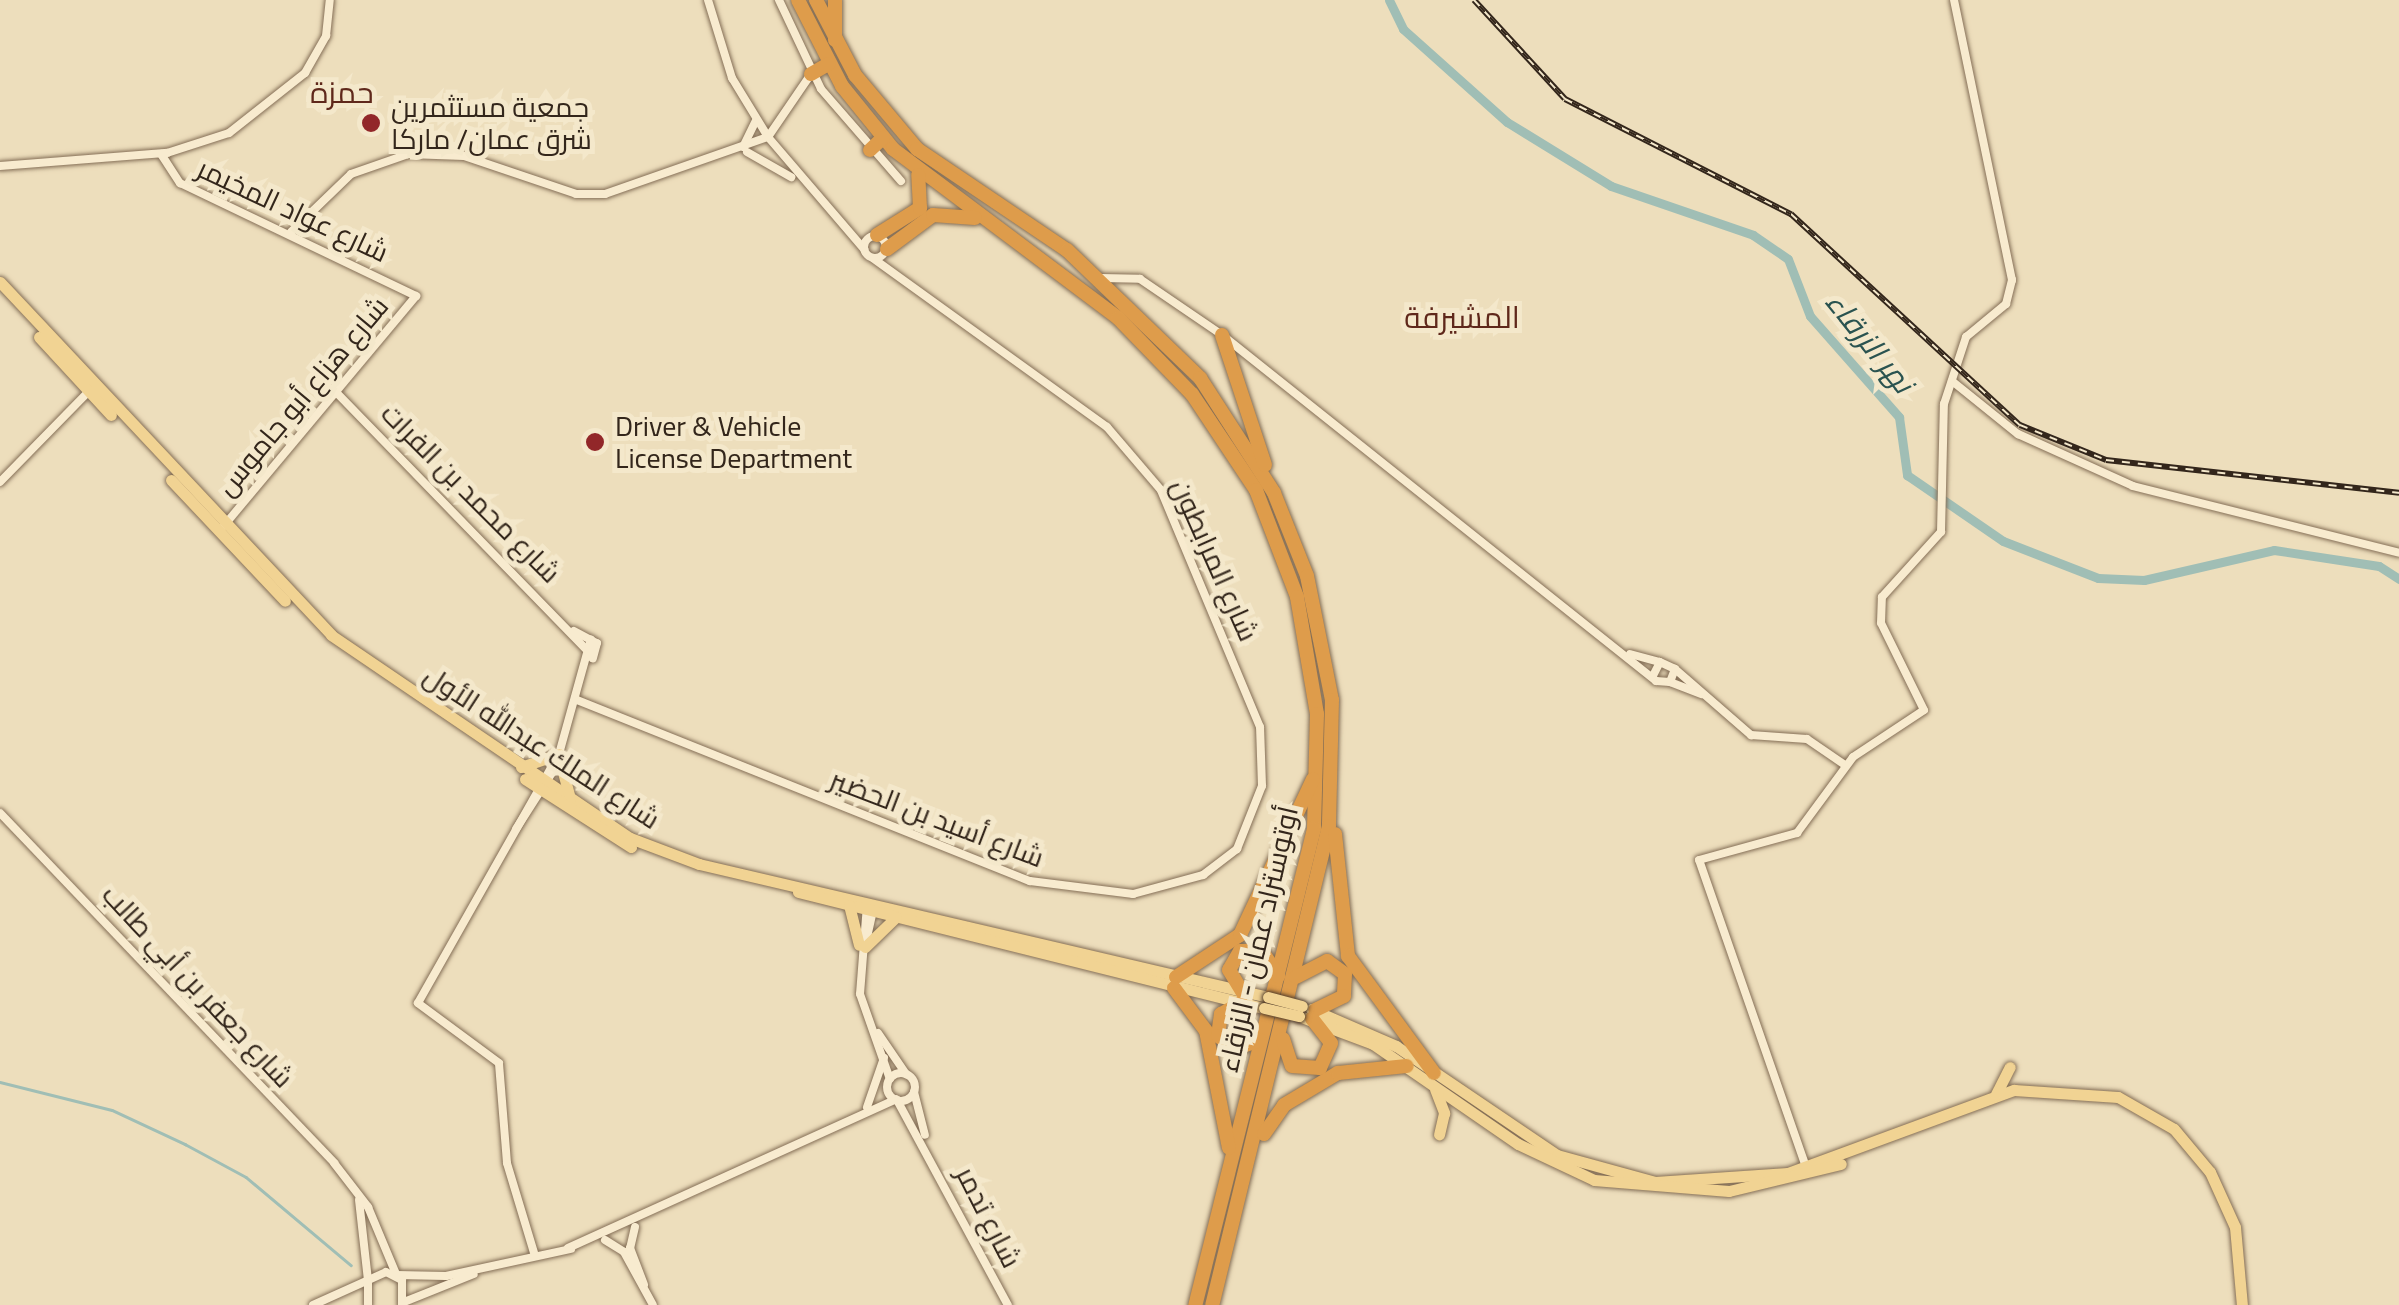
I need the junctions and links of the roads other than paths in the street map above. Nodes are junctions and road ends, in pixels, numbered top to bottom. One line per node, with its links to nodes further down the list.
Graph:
1 (330, 0): 17 (street)
2 (708, 0): 11 (street)
3 (779, 0): 10 (street)
4 (798, 0): 9 (highway, أوتوستراد عمان - الزرقاء)
5 (816, 0): 8 (highway, أوتوستراد عمان - الزرقاء)
6 (835, 0): 8 (highway)
7 (1954, 0): 41 (street)
8 (836, 41): 33 (highway, أوتوستراد عمان - الزرقاء)
9 (828, 64): 10 (highway); 13 (highway, أوتوستراد عمان - الزرقاء)
10 (811, 74): 12 (street); 16 (street)
11 (755, 116): 12 (street); 14 (street)
12 (768, 137): 14 (street); 15 (street)
13 (883, 138): 16 (highway); 20 (highway, أوتوستراد عمان - الزرقاء)
14 (741, 150): 15 (street); 23 (street); 26 (street)
15 (777, 150): 23 (street)
16 (870, 150): 22 (street)
17 (178, 151): 18 (street); 21 (street)
18 (161, 154): 19 (street); 21 (street, شارع عواد المخيمر)
19 (0, 166)
20 (915, 170): 24 (highway, أوتوستراد عمان - الزرقاء); 27 (highway)
21 (170, 171): 26 (street, شارع عواد المخيمر)
22 (901, 180)
23 (801, 186): 25 (street)
24 (985, 221): 29 (highway); 36 (highway, أوتوستراد عمان - الزرقاء)
25 (846, 230): 27 (street); 28 (street)
26 (295, 234): 35 (street, شارع عواد المخيمر)
27 (873, 236): 28 (street); 29 (street)
28 (864, 249): 30 (street, شارع المرابطون)
29 (886, 250): 30 (street); 31 (street)
30 (873, 258): 31 (street, شارع المرابطون)
31 (894, 274): 69 (street, شارع المرابطون)
32 (0, 282): 50 (main road, شارع الملك عبدالله الأول)
33 (1117, 285): 38 (street); 46 (highway, أوتوستراد عمان - الزرقاء)
34 (0, 294): 43 (main road, شارع الملك عبدالله الأول)
35 (416, 296): 42 (street, شارع هزاع أبو جاموس)
36 (1097, 301): 37 (highway); 44 (highway, أوتوستراد عمان - الزرقاء)
37 (1112, 326)
38 (1222, 335): 39 (street); 40 (highway)
39 (1244, 353): 40 (highway); 54 (street)
40 (1230, 362): 46 (highway)
41 (1952, 381): 51 (street); 64 (street)
42 (333, 389): 50 (street, شارع هزاع أبو جاموس); 52 (street, شارع محمد بن الفرات)
43 (88, 391): 47 (street); 66 (main road, شارع الملك عبدالله الأول)
44 (1208, 415): 45 (highway); 49 (highway, أوتوستراد عمان - الزرقاء)
45 (1214, 443)
46 (1267, 480): 67 (highway, أوتوستراد عمان - الزرقاء)
47 (0, 482)
48 (1240, 488): 49 (highway)
49 (1262, 504): 62 (highway, أوتوستراد عمان - الزرقاء)
50 (224, 526): 65 (main road, شارع الملك عبدالله الأول)
51 (2399, 553)
52 (574, 631): 53 (street, شارع محمد بن الفرات); 55 (street, شارع محمد بن الفرات)
53 (594, 641): 55 (street); 61 (street)
54 (1620, 651): 56 (street); 58 (street)
55 (589, 652): 61 (street)
56 (1659, 662): 57 (street); 58 (street)
57 (1675, 668): 59 (street); 60 (street)
58 (1653, 676): 59 (street)
59 (1670, 682): 60 (street)
60 (1710, 698): 64 (street)
61 (580, 701): 63 (street); 69 (street, شارع أسيد بن الحضير)
62 (1318, 754): 77 (highway, أوتوستراد عمان - الزرقاء); 79 (highway)
63 (559, 758): 65 (main road); 66 (street); 68 (main road)
64 (1846, 765): 99 (street)
65 (521, 767): 66 (main road, شارع الملك عبدالله الأول)
66 (542, 786): 68 (main road, شارع الملك عبدالله الأول); 71 (main road, شارع الملك عبدالله الأول); 105 (street)
67 (1332, 793): 78 (highway, أوتوستراد عمان - الزرقاء); 88 (highway)
68 (572, 802): 71 (main road, شارع الملك عبدالله الأول)
69 (1257, 806)
70 (0, 812): 100 (street, شارع جعفر بن أبي طالب)
71 (698, 867): 72 (main road, شارع الملك عبدالله الأول); 73 (main road, شارع الملك عبدالله الأول)
72 (848, 905): 73 (main road, شارع الملك عبدالله الأول); 75 (main road)
73 (870, 906): 74 (main road, شارع الملك عبدالله الأول); 75 (street); 76 (main road, شارع الملك عبدالله الأول)
74 (896, 918): 75 (main road); 76 (main road, شارع الملك عبدالله الأول)
75 (862, 949): 82 (street)
76 (1092, 963): 79 (main road, شارع الملك عبدالله الأول)
77 (1278, 977): 80 (highway); 84 (highway, أوتوستراد عمان - الزرقاء)
78 (1296, 977): 81 (highway); 83 (highway, أوتوستراد عمان - الزرقاء)
79 (1175, 982): 80 (main road, شارع الملك عبدالله الأول); 98 (highway)
80 (1242, 998): 81 (main road, شارع الملك عبدالله الأول, bridge); 84 (highway)
81 (1307, 1013): 83 (highway); 86 (main road); 88 (main road)
82 (874, 1030): 85 (street); 87 (street)
83 (1282, 1035): 97 (highway, أوتوستراد عمان - الزرقاء)
84 (1260, 1040): 98 (highway, أوتوستراد عمان - الزرقاء)
85 (884, 1058): 89 (street); 94 (street)
86 (1406, 1066): 88 (main road); 97 (highway)
87 (906, 1074): 89 (street); 91 (street, شارع تدمر)
88 (1432, 1077): 95 (main road); 99 (main road)
89 (889, 1083): 93 (street, شارع تدمر); 94 (street)
90 (2032, 1089): 92 (main road); 92 (main road); 109 (main road)
91 (914, 1092): 93 (street); 96 (street, شارع تدمر)
92 (1996, 1094): 99 (main road)
93 (897, 1100): 94 (street); 96 (street, شارع تدمر)
94 (868, 1106): 101 (street)
95 (1439, 1134)
96 (930, 1149): 115 (street, شارع تدمر)
97 (1254, 1157): 117 (highway, أوتوستراد عمان - الزرقاء)
98 (1230, 1158): 116 (highway, أوتوستراد عمان - الزرقاء)
99 (1808, 1171): 109 (main road)
100 (358, 1196): 107 (street, شارع جعفر بن أبي طالب); 108 (street)
101 (644, 1220): 102 (street); 104 (street)
102 (635, 1227): 103 (street); 110 (street)
103 (605, 1240): 104 (street); 110 (street)
104 (568, 1248): 105 (street)
105 (535, 1256): 106 (street)
106 (478, 1270): 107 (street); 111 (street)
107 (396, 1275): 108 (street); 111 (street, شارع جعفر بن أبي طالب)
108 (368, 1280): 112 (street); 113 (street)
109 (2239, 1284): 118 (main road)
110 (645, 1288): 114 (street)
111 (403, 1304)
112 (313, 1305)
113 (368, 1305)
114 (653, 1305)
115 (1008, 1305)
116 (1195, 1305)
117 (1212, 1305)
118 (2238, 1305)

